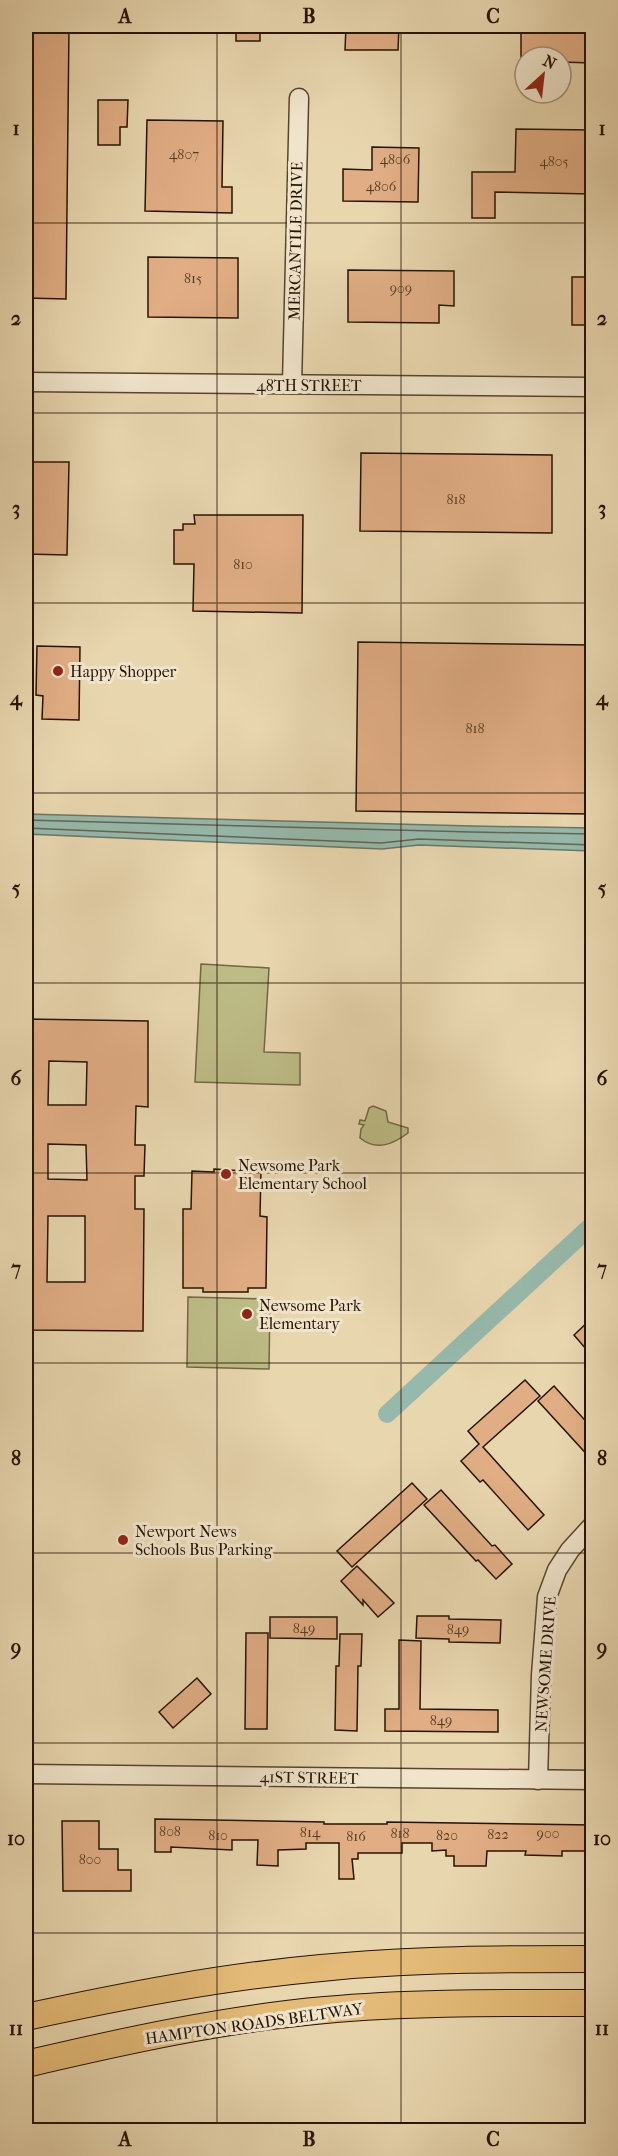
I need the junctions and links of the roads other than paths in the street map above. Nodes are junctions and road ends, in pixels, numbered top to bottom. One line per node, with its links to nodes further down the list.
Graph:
1 (299, 98): 3 (street, MERCANTILE DRIVE)
2 (26, 382): 3 (street, 48TH STREET)
3 (292, 384): 4 (street, 48TH STREET)
4 (592, 387)
5 (592, 1526): 7 (street, NEWSOME DRIVE)
6 (26, 1774): 7 (street, 41ST STREET)
7 (538, 1780): 8 (street, 41ST STREET)
8 (592, 1780)
9 (592, 1959): 11 (highway)
10 (592, 2003): 12 (highway, HAMPTON ROADS BELTWAY)
11 (26, 2017)
12 (26, 2064)

